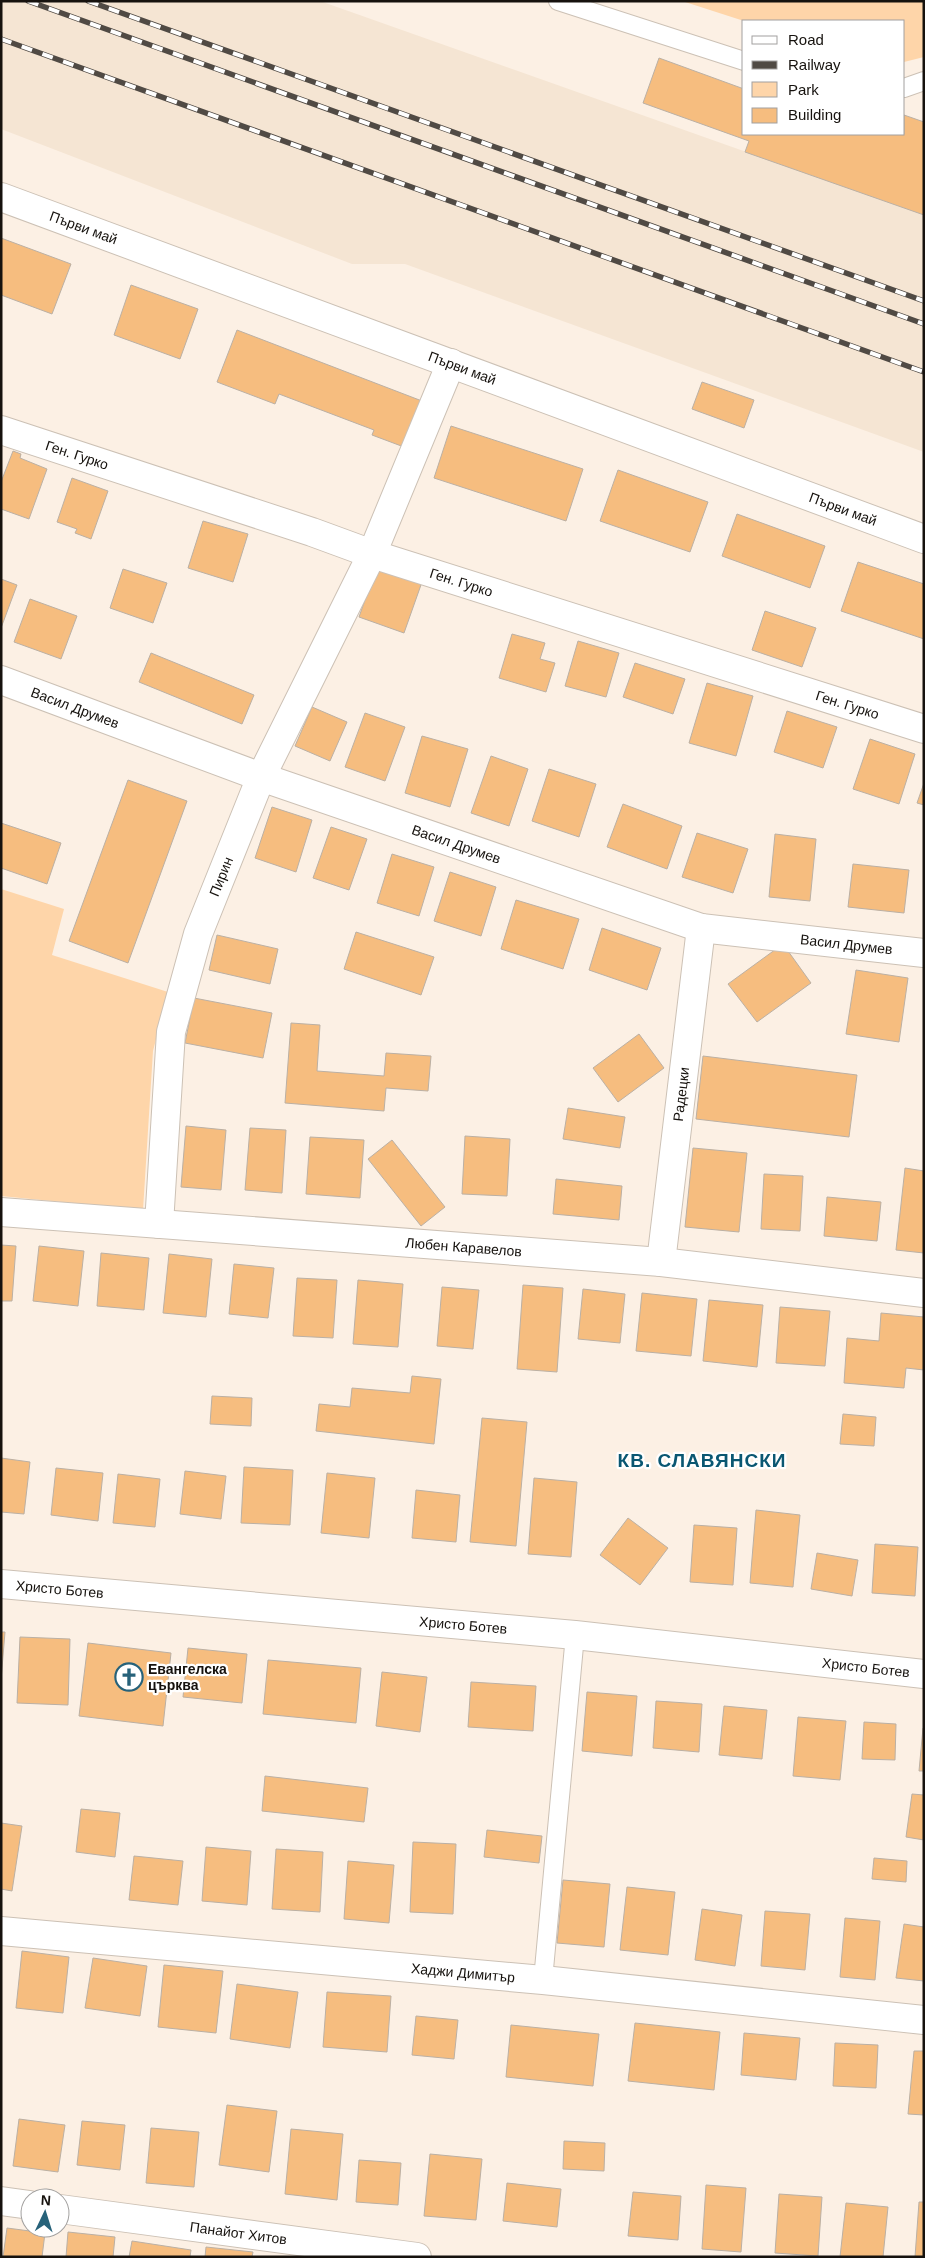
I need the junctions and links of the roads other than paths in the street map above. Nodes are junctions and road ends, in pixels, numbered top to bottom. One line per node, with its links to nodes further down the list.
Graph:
1 (558, 1): 2 (lane)
2 (742, 60)
3 (924, 81): 4 (lane)
4 (905, 88)
5 (1, 197): 6 (street, Първи май)
6 (451, 362): 8 (street, Първи май); 9 (street, Пирин)
7 (1, 430): 9 (street, Ген. Гурко)
8 (924, 538)
9 (372, 554): 11 (street, Ген. Гурко); 12 (street, Пирин)
10 (1, 680): 12 (street, Васил Друмев)
11 (924, 729)
12 (261, 777): 13 (street, Васил Друмев); 16 (street, Пирин)
13 (701, 928): 14 (street, Васил Друмев); 17 (street, Радецки)
14 (924, 953)
15 (1, 1212): 16 (street, Любен Каравелов)
16 (159, 1224): 17 (street, Любен Каравелов)
17 (661, 1262): 18 (street, Любен Каравелов)
18 (924, 1293)
19 (1, 1584): 20 (street, Христо Ботев)
20 (575, 1635): 21 (street, Христо Ботев); 23 (lane)
21 (924, 1674)
22 (1, 1931): 23 (street, Хаджи Димитър)
23 (543, 1980): 24 (street, Хаджи Димитър)
24 (924, 2020)
25 (1, 2201): 26 (street)
26 (20, 2204)
27 (70, 2210): 28 (street, Панайот Хитов)
28 (417, 2257)

